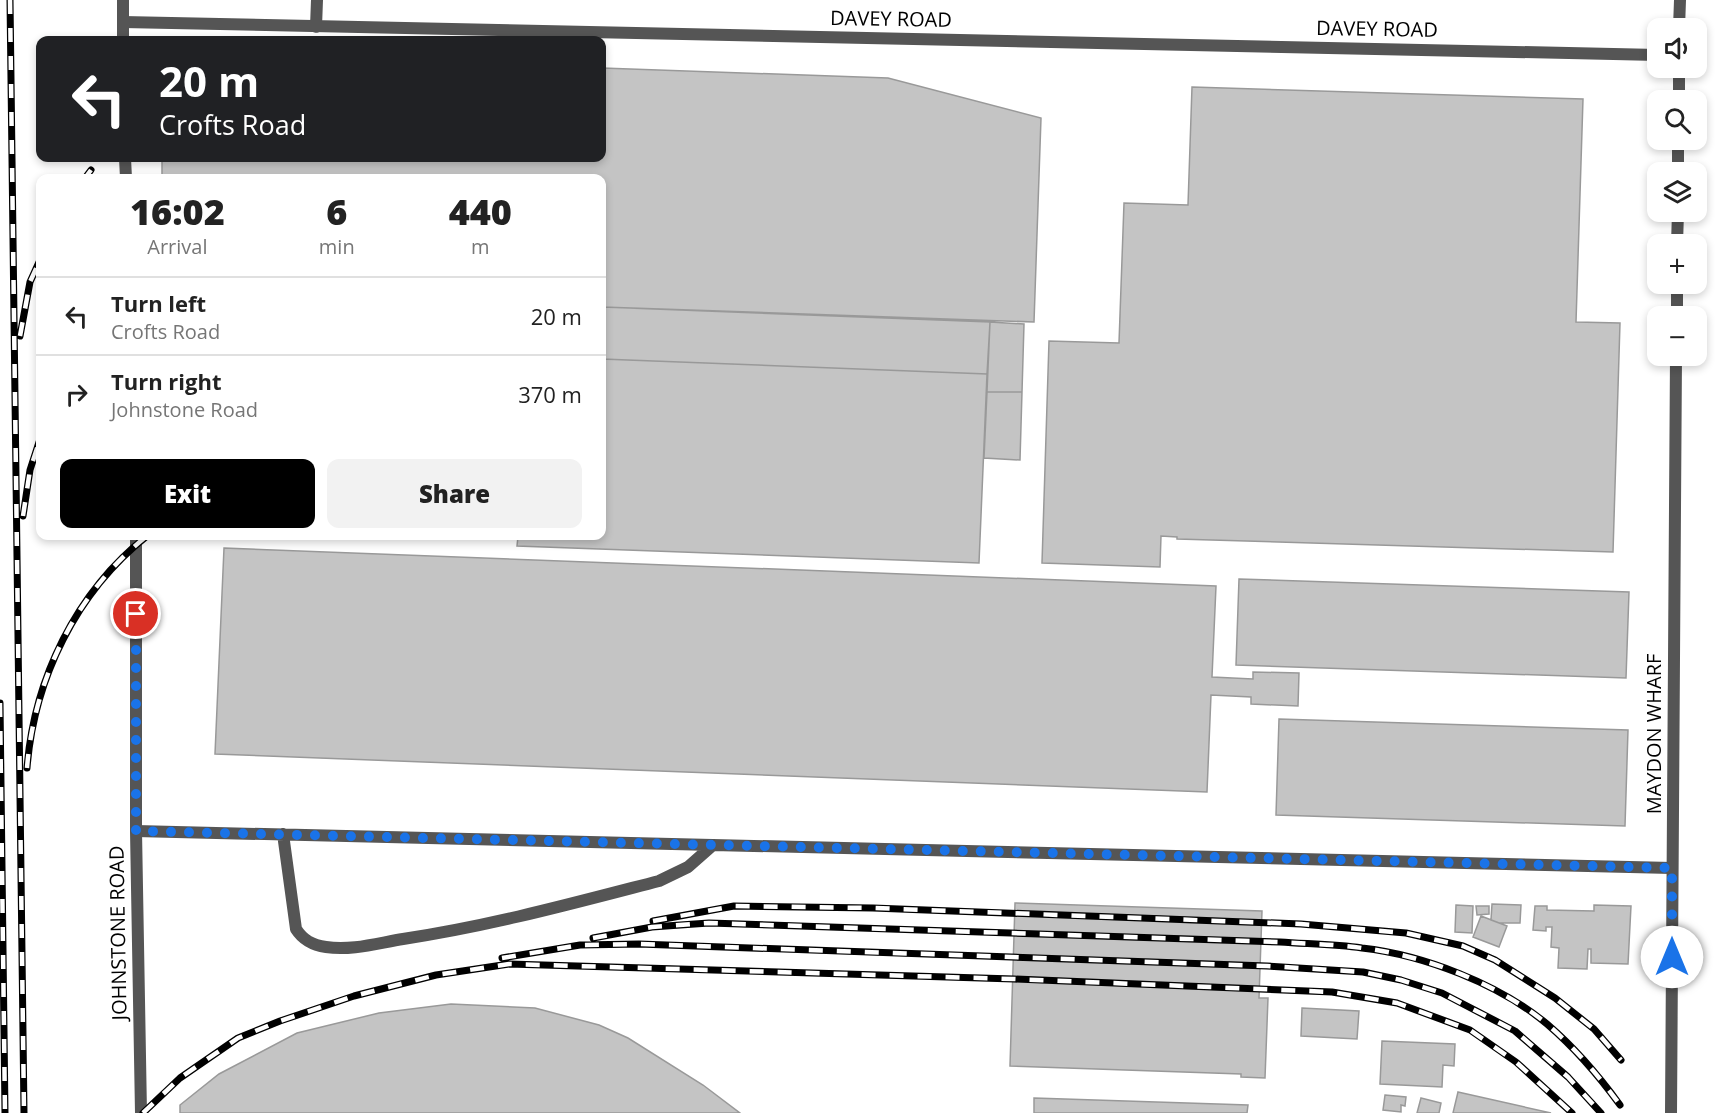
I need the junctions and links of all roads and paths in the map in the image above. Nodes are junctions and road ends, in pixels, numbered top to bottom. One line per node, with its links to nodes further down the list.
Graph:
1 (123, 0): 5 (street)
2 (317, 0): 6 (street)
3 (1680, 0): 4 (street)
4 (1679, 18)
5 (123, 22): 6 (street, DAVEY ROAD); 7 (street)
6 (316, 27): 8 (street, DAVEY ROAD)
7 (123, 36)
8 (1647, 55)
9 (1676, 366): 14 (street, MAYDON WHARF)
10 (136, 540): 11 (street, JOHNSTONE ROAD)
11 (136, 831): 12 (street); 15 (street, JOHNSTONE ROAD)
12 (283, 834): 13 (street); 13 (street)
13 (713, 845): 14 (street)
14 (1672, 868): 16 (street, MAYDON WHARF)
15 (141, 1113)
16 (1671, 1113)

